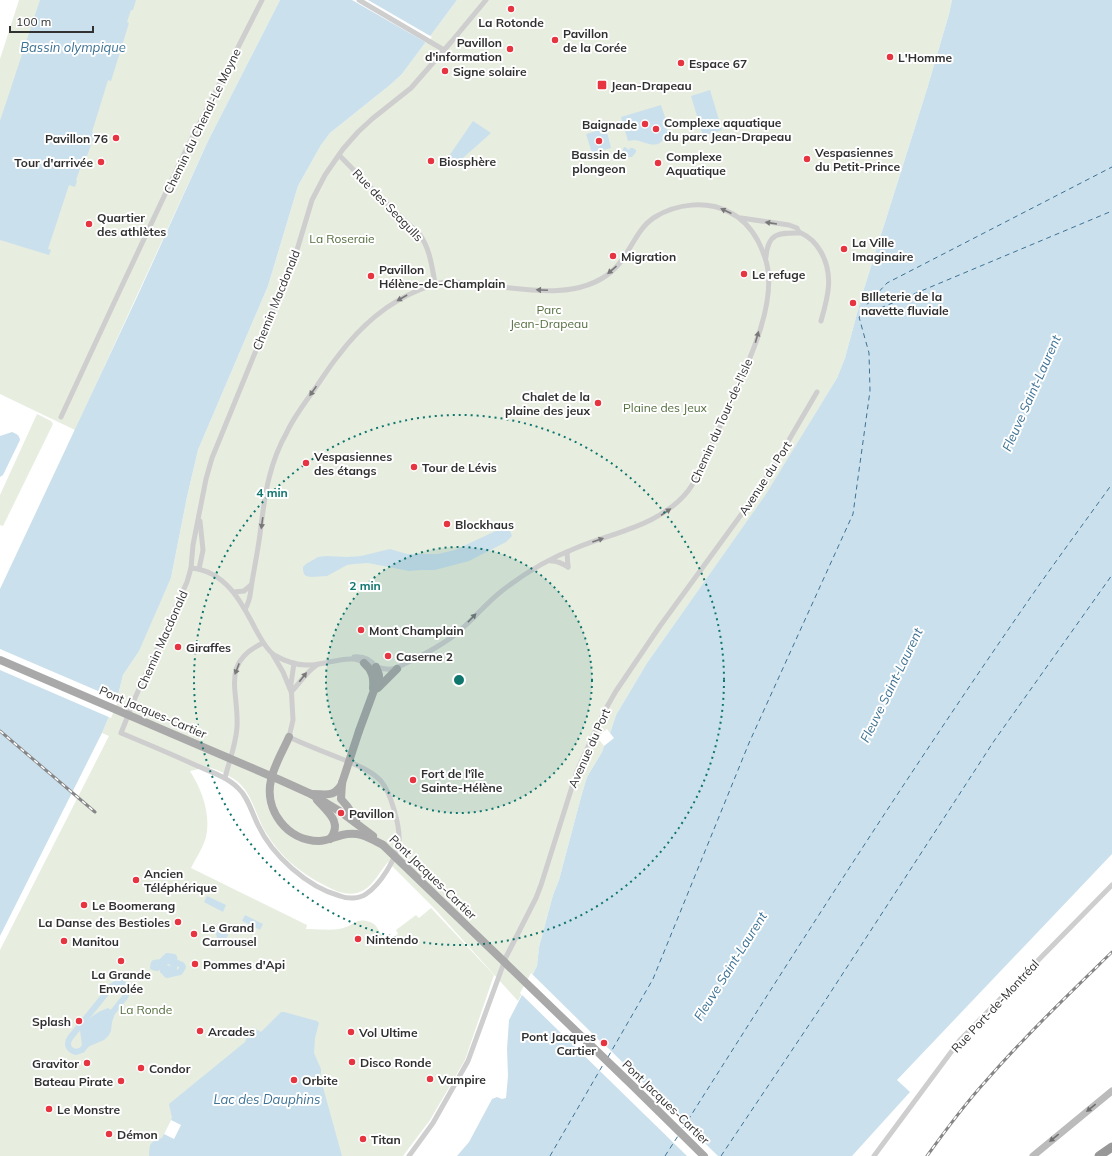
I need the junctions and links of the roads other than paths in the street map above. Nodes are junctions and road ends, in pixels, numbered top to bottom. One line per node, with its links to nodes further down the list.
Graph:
1 (262, 0): 12 (street, Chemin du Chenal-Le Moyne)
2 (359, 0): 4 (street)
3 (486, 0): 4 (street, Chemin Macdonald)
4 (444, 50): 5 (street, Chemin Macdonald)
5 (339, 155): 9 (street, Rue des Seagulls); 13 (street, Chemin Macdonald)
6 (741, 218): 7 (street, Chemin du Tour-de-l'Isle, one-way to 6); 8 (street, Chemin du Tour-de-l'Isle); 9 (street, Chemin du Tour-de-l'Isle, one-way to 9)
7 (799, 232): 8 (street, Chemin du Tour-de-l'Isle); 10 (street, Chemin du Tour-de-l'Isle)
8 (766, 260): 16 (street, Chemin du Tour-de-l'Isle, one-way to 8)
9 (435, 283): 20 (street, Chemin du Tour-de-l'Isle, one-way to 20)
10 (821, 321)
11 (817, 392): 45 (street, Avenue du Port)
12 (61, 417)
13 (200, 516): 14 (street, Chemin Macdonald); 15 (street, Chemin Macdonald)
14 (193, 545): 15 (street); 18 (street, Chemin Macdonald)
15 (203, 546): 19 (street, Chemin Macdonald)
16 (567, 552): 17 (street, Chemin du Tour-de-l'Isle); 17 (street)
17 (549, 561): 31 (street, Chemin du Tour-de-l'Isle, one-way to 17)
18 (191, 568): 19 (street); 35 (street, Chemin Macdonald)
19 (199, 569): 21 (street)
20 (251, 585): 21 (street); 22 (street, Chemin du Tour-de-l'Isle)
21 (234, 592): 22 (street)
22 (245, 609): 23 (street)
23 (263, 643): 24 (street); 35 (street, one-way to 35)
24 (273, 654): 27 (street); 32 (street)
25 (351, 659): 28 (street); 29 (street); 30 (street)
26 (0, 660): 37 (main road, Pont Jacques-Cartier, bridge)
27 (294, 663): 29 (street); 32 (street)
28 (364, 663): 30 (street); 33 (main road)
29 (318, 664): 32 (street, one-way to 29)
30 (376, 667): 31 (street); 33 (main road)
31 (397, 669): 33 (main road)
32 (291, 692): 34 (street)
33 (373, 693): 36 (main road, bridge)
34 (289, 737): 35 (street); 39 (main road)
35 (225, 778)
36 (342, 783): 37 (main road); 38 (main road)
37 (311, 794): 38 (main road, Pont Jacques-Cartier); 39 (main road)
38 (359, 824): 40 (main road, Pont Jacques-Cartier)
39 (330, 839): 40 (main road)
40 (383, 844): 46 (main road, Pont Jacques-Cartier, bridge)
41 (1112, 885): 47 (street, Rue Port-de-Montréal)
42 (1112, 1091): 44 (main road, one-way to 44)
43 (1112, 1146): 48 (highway)
44 (1035, 1155)
45 (409, 1156)
46 (704, 1156)
47 (874, 1156)
48 (1099, 1156)

